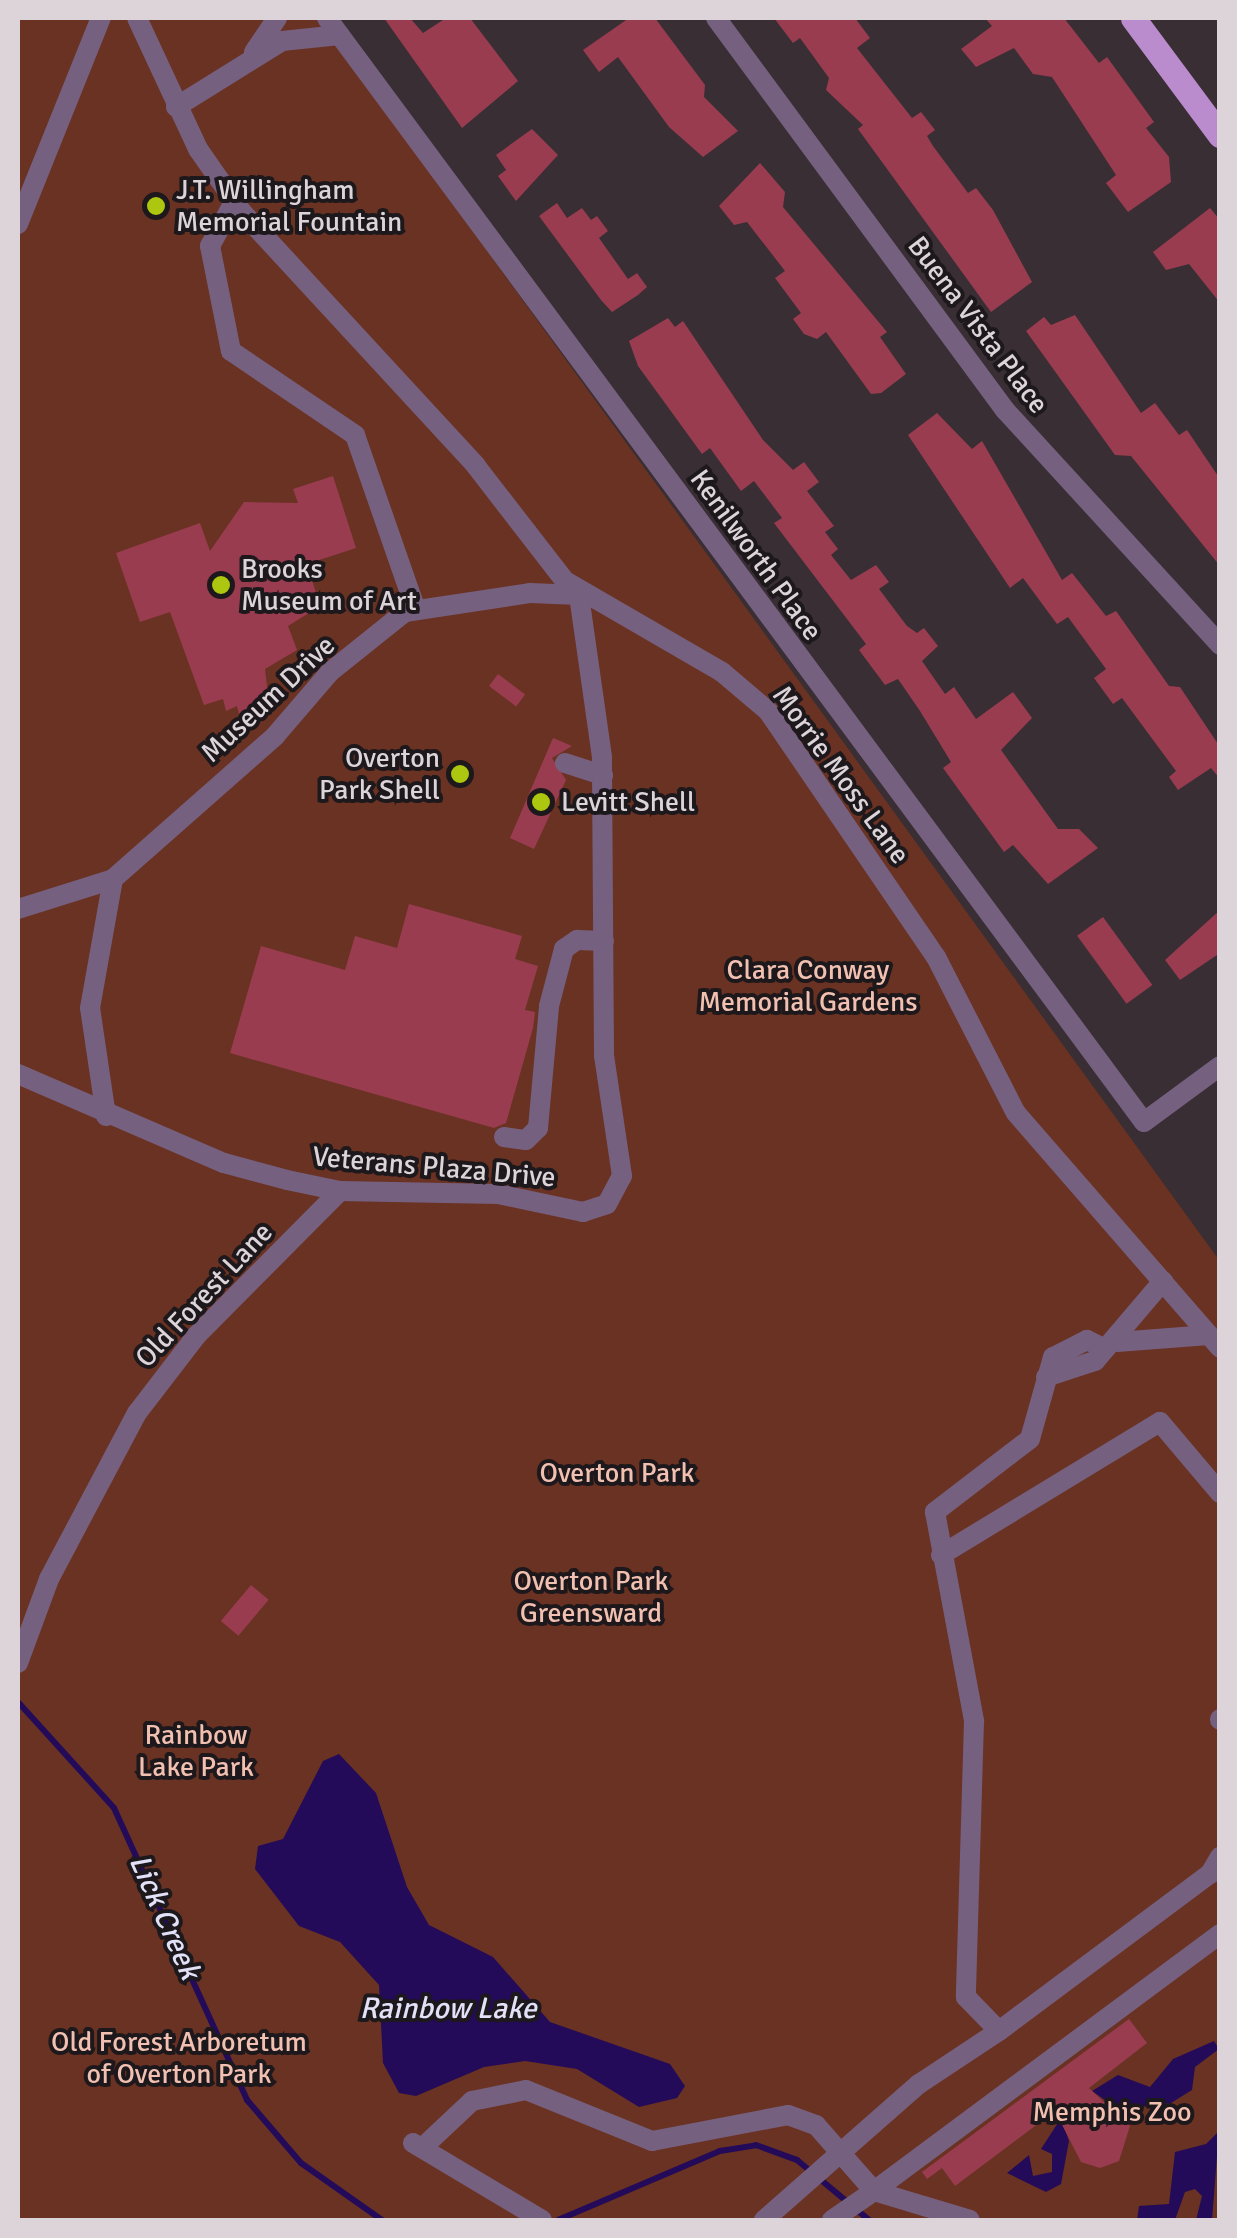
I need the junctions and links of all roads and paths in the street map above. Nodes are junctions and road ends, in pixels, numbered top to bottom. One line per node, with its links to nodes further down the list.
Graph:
1 (101, 18): 11 (street)
2 (137, 18): 8 (street, Morrie Moss Lane)
3 (276, 18): 7 (street)
4 (716, 18): 14 (street, Buena Vista Place)
5 (1133, 18): 9 (main road)
6 (333, 26): 7 (street); 20 (street, Kenilworth Place)
7 (253, 54): 8 (street)
8 (176, 107): 10 (street, Morrie Moss Lane)
9 (1220, 135)
10 (234, 202): 12 (street, Morrie Moss Lane); 13 (street)
11 (18, 224)
12 (580, 595): 13 (street); 16 (street, Veterans Plaza Drive); 25 (street, Morrie Moss Lane)
13 (416, 608): 17 (street, Museum Drive)
14 (1220, 645)
15 (564, 763): 16 (street)
16 (602, 776): 19 (street, Veterans Plaza Drive)
17 (113, 879): 18 (street, Museum Drive); 22 (street)
18 (18, 909)
19 (604, 941): 23 (street); 24 (street, Veterans Plaza Drive)
20 (1220, 1066)
21 (18, 1074): 22 (street, Veterans Plaza Drive)
22 (106, 1116): 24 (street, Veterans Plaza Drive)
23 (504, 1137)
24 (340, 1191): 30 (street, Old Forest Lane)
25 (1163, 1282): 26 (street, Morrie Moss Lane); 27 (street)
26 (1214, 1341): 27 (street)
27 (1110, 1345): 29 (street)
28 (1220, 1493): 29 (street)
29 (941, 1555): 33 (street)
30 (18, 1662)
31 (1220, 1857): 33 (street)
32 (1220, 1934): 35 (street)
33 (999, 2031): 34 (street)
34 (843, 2151): 35 (street); 36 (street); 38 (street)
35 (869, 2194): 37 (street); 39 (street)
36 (538, 2217)
37 (835, 2218)
38 (764, 2220)
39 (970, 2220)

